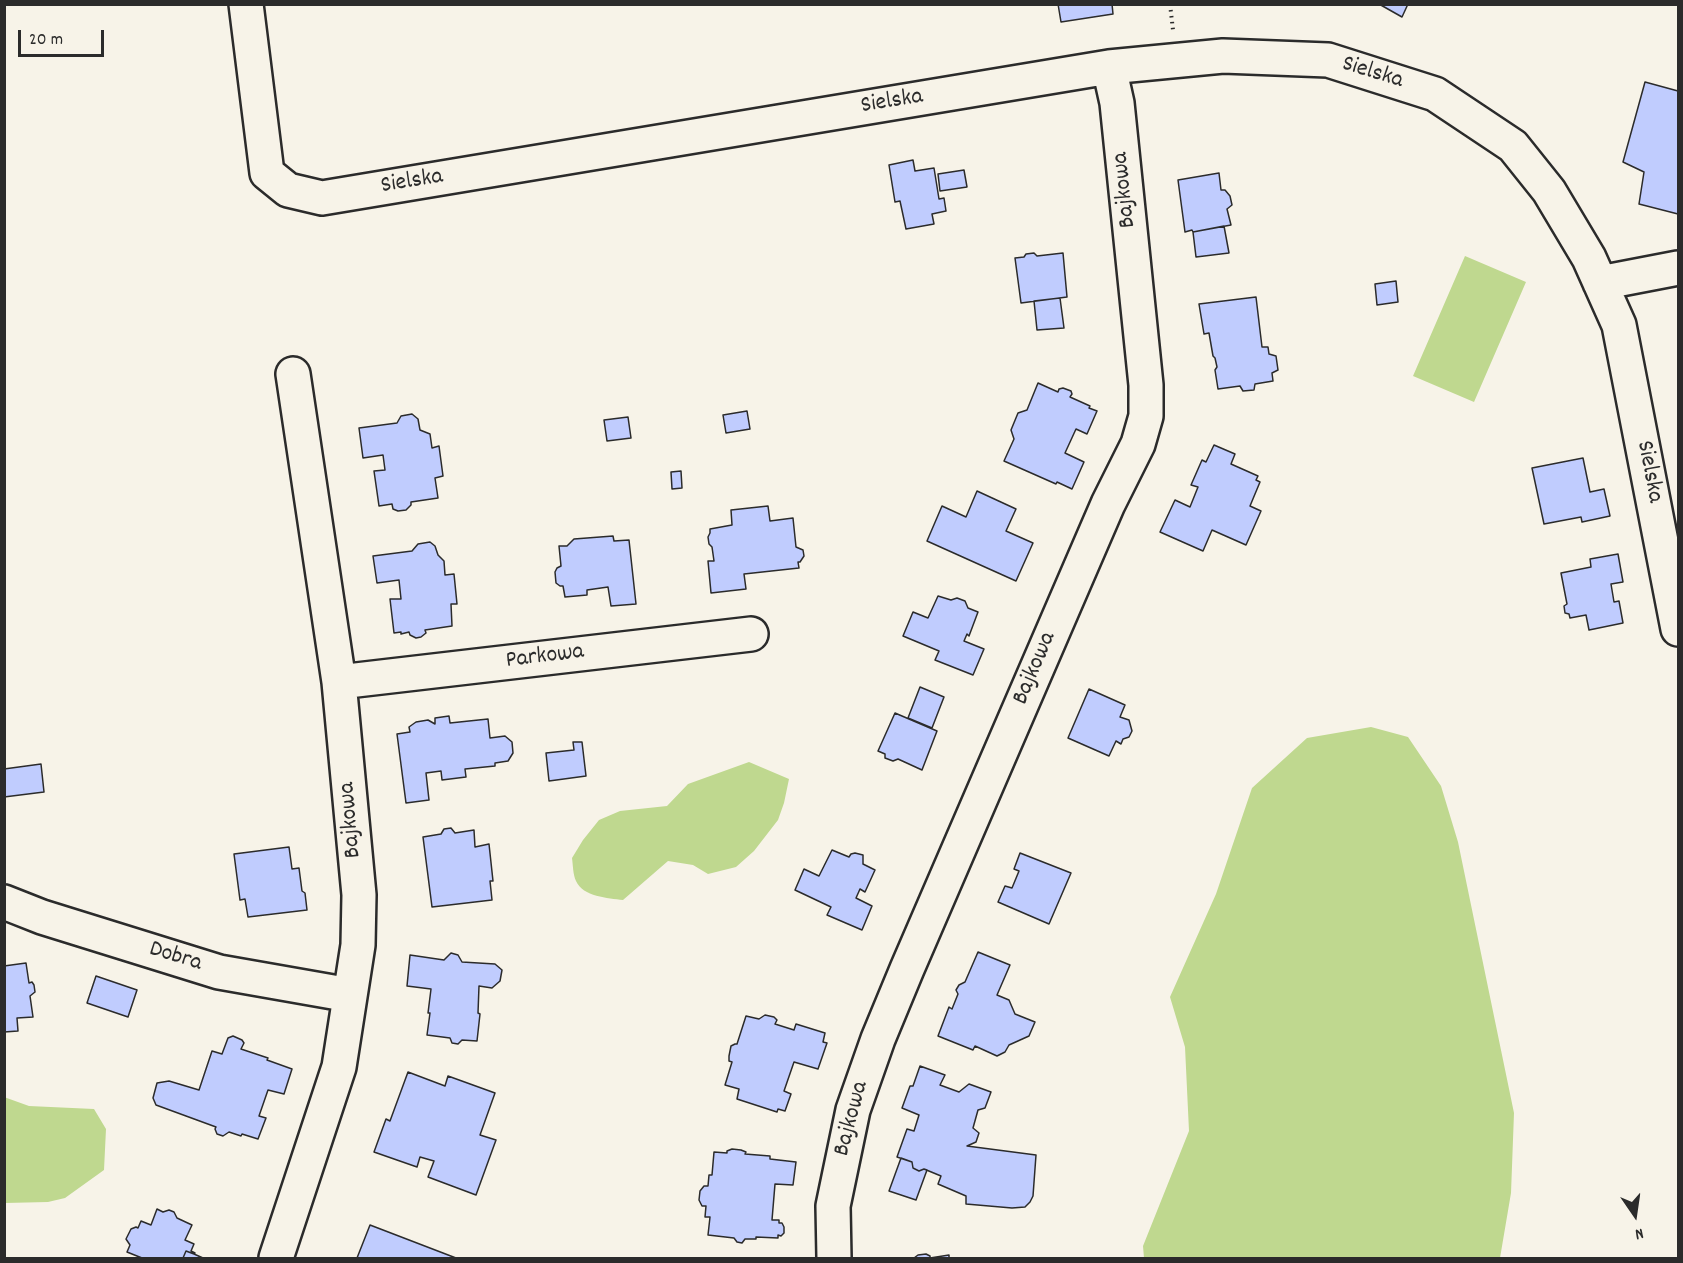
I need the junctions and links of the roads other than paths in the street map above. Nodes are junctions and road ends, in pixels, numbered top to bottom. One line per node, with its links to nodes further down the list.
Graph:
1 (246, 4): 2 (street, Sielska)
2 (1109, 67): 4 (street, Sielska); 12 (street, Bajkowa)
3 (1678, 268): 4 (street)
4 (1600, 283): 6 (street, Sielska)
5 (293, 374): 8 (street, Bajkowa)
6 (1678, 629)
7 (751, 634): 8 (street, Parkowa)
8 (339, 682): 10 (street, Bajkowa)
9 (4, 902): 10 (street, Dobra)
10 (350, 995): 11 (street, Bajkowa)
11 (276, 1258)
12 (834, 1258)

